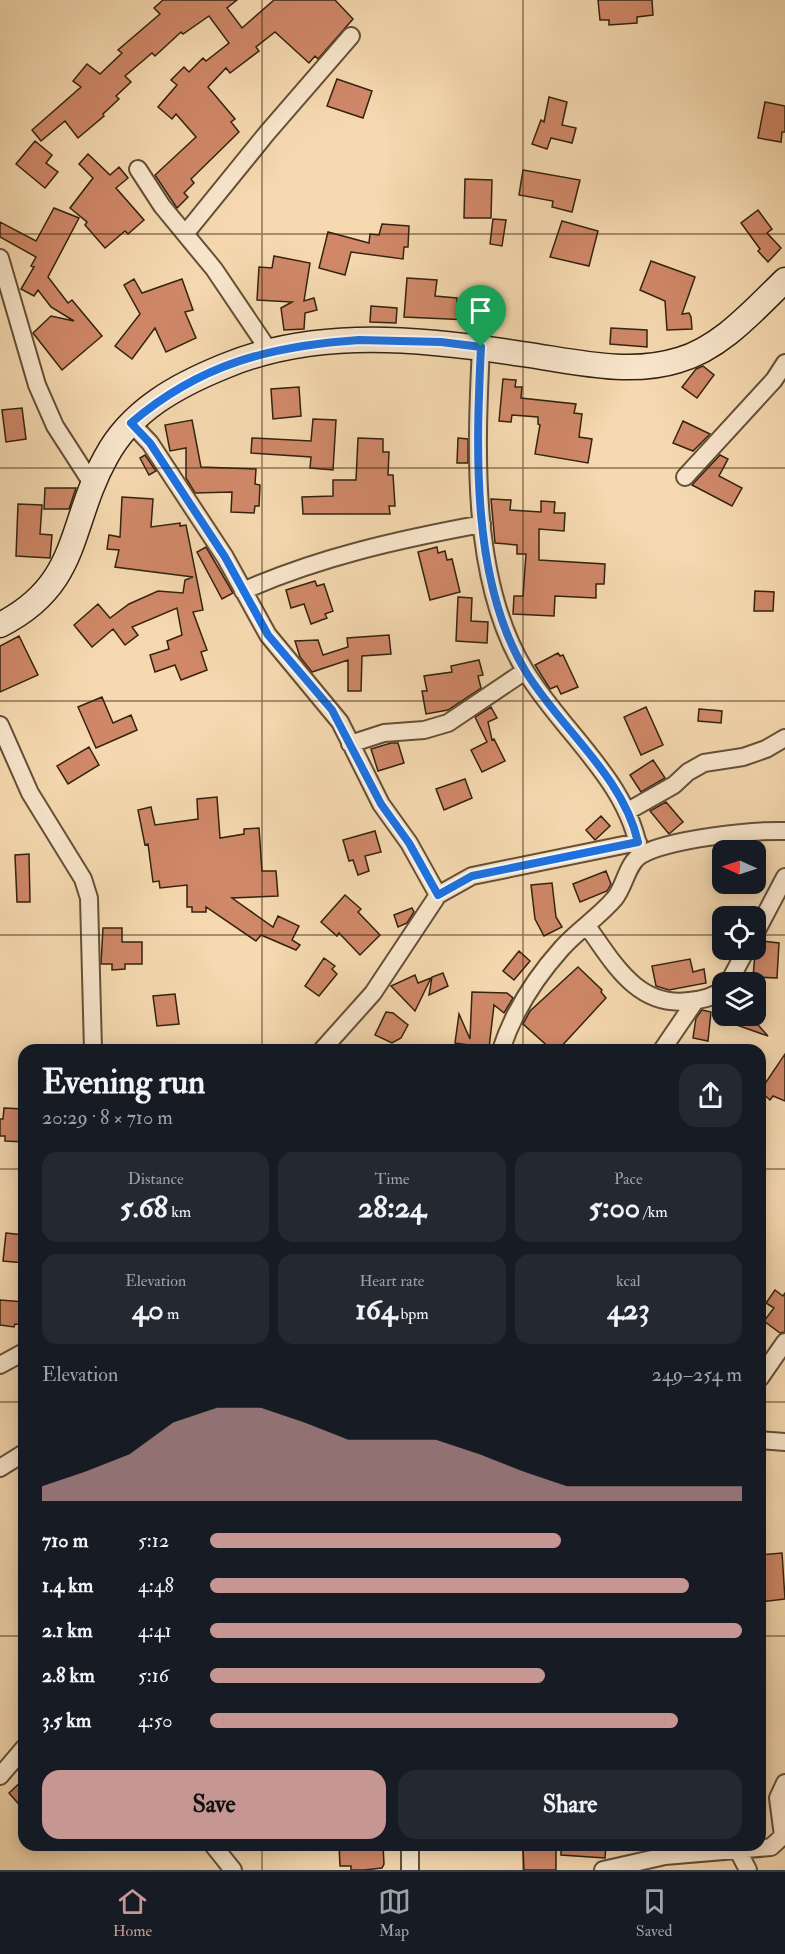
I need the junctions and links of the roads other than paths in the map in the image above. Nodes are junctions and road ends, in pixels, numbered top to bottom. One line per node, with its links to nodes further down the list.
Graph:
1 (351, 36): 3 (street)
2 (138, 169): 3 (street)
3 (185, 234): 7 (street)
4 (0, 258): 11 (street)
5 (785, 280): 6 (street)
6 (481, 347): 7 (street); 12 (street)
7 (270, 352): 9 (street)
8 (785, 363): 10 (street)
9 (131, 423): 11 (street); 13 (street)
10 (685, 477)
11 (93, 485): 14 (street)
12 (482, 524): 13 (street); 15 (street)
13 (243, 591): 18 (street)
14 (0, 625)
15 (525, 671): 18 (street); 19 (street)
16 (0, 725): 28 (street)
17 (785, 738): 19 (street)
18 (350, 744): 23 (street)
19 (628, 811): 21 (street)
20 (785, 831): 21 (street)
21 (639, 849): 23 (street); 25 (street)
22 (785, 877): 24 (street)
23 (438, 895): 29 (street)
24 (766, 913)
25 (587, 926): 27 (street); 30 (street)
26 (712, 997): 27 (street)
27 (696, 1000): 31 (street)
28 (93, 1044)
29 (327, 1044)
30 (503, 1044)
31 (666, 1044)
32 (785, 1342): 35 (street)
33 (18, 1355): 34 (street)
34 (0, 1365)
35 (766, 1369)
36 (766, 1440): 37 (street)
37 (785, 1442)
38 (18, 1457): 39 (street)
39 (0, 1468)
40 (18, 1755): 41 (street)
41 (0, 1776)
42 (785, 1783): 43 (street)
43 (766, 1848)
44 (218, 1851): 48 (street)
45 (410, 1851): 49 (street)
46 (704, 1851): 50 (street)
47 (738, 1851): 51 (street)
48 (232, 1870)
49 (410, 1870)
50 (603, 1870)
51 (748, 1870)

